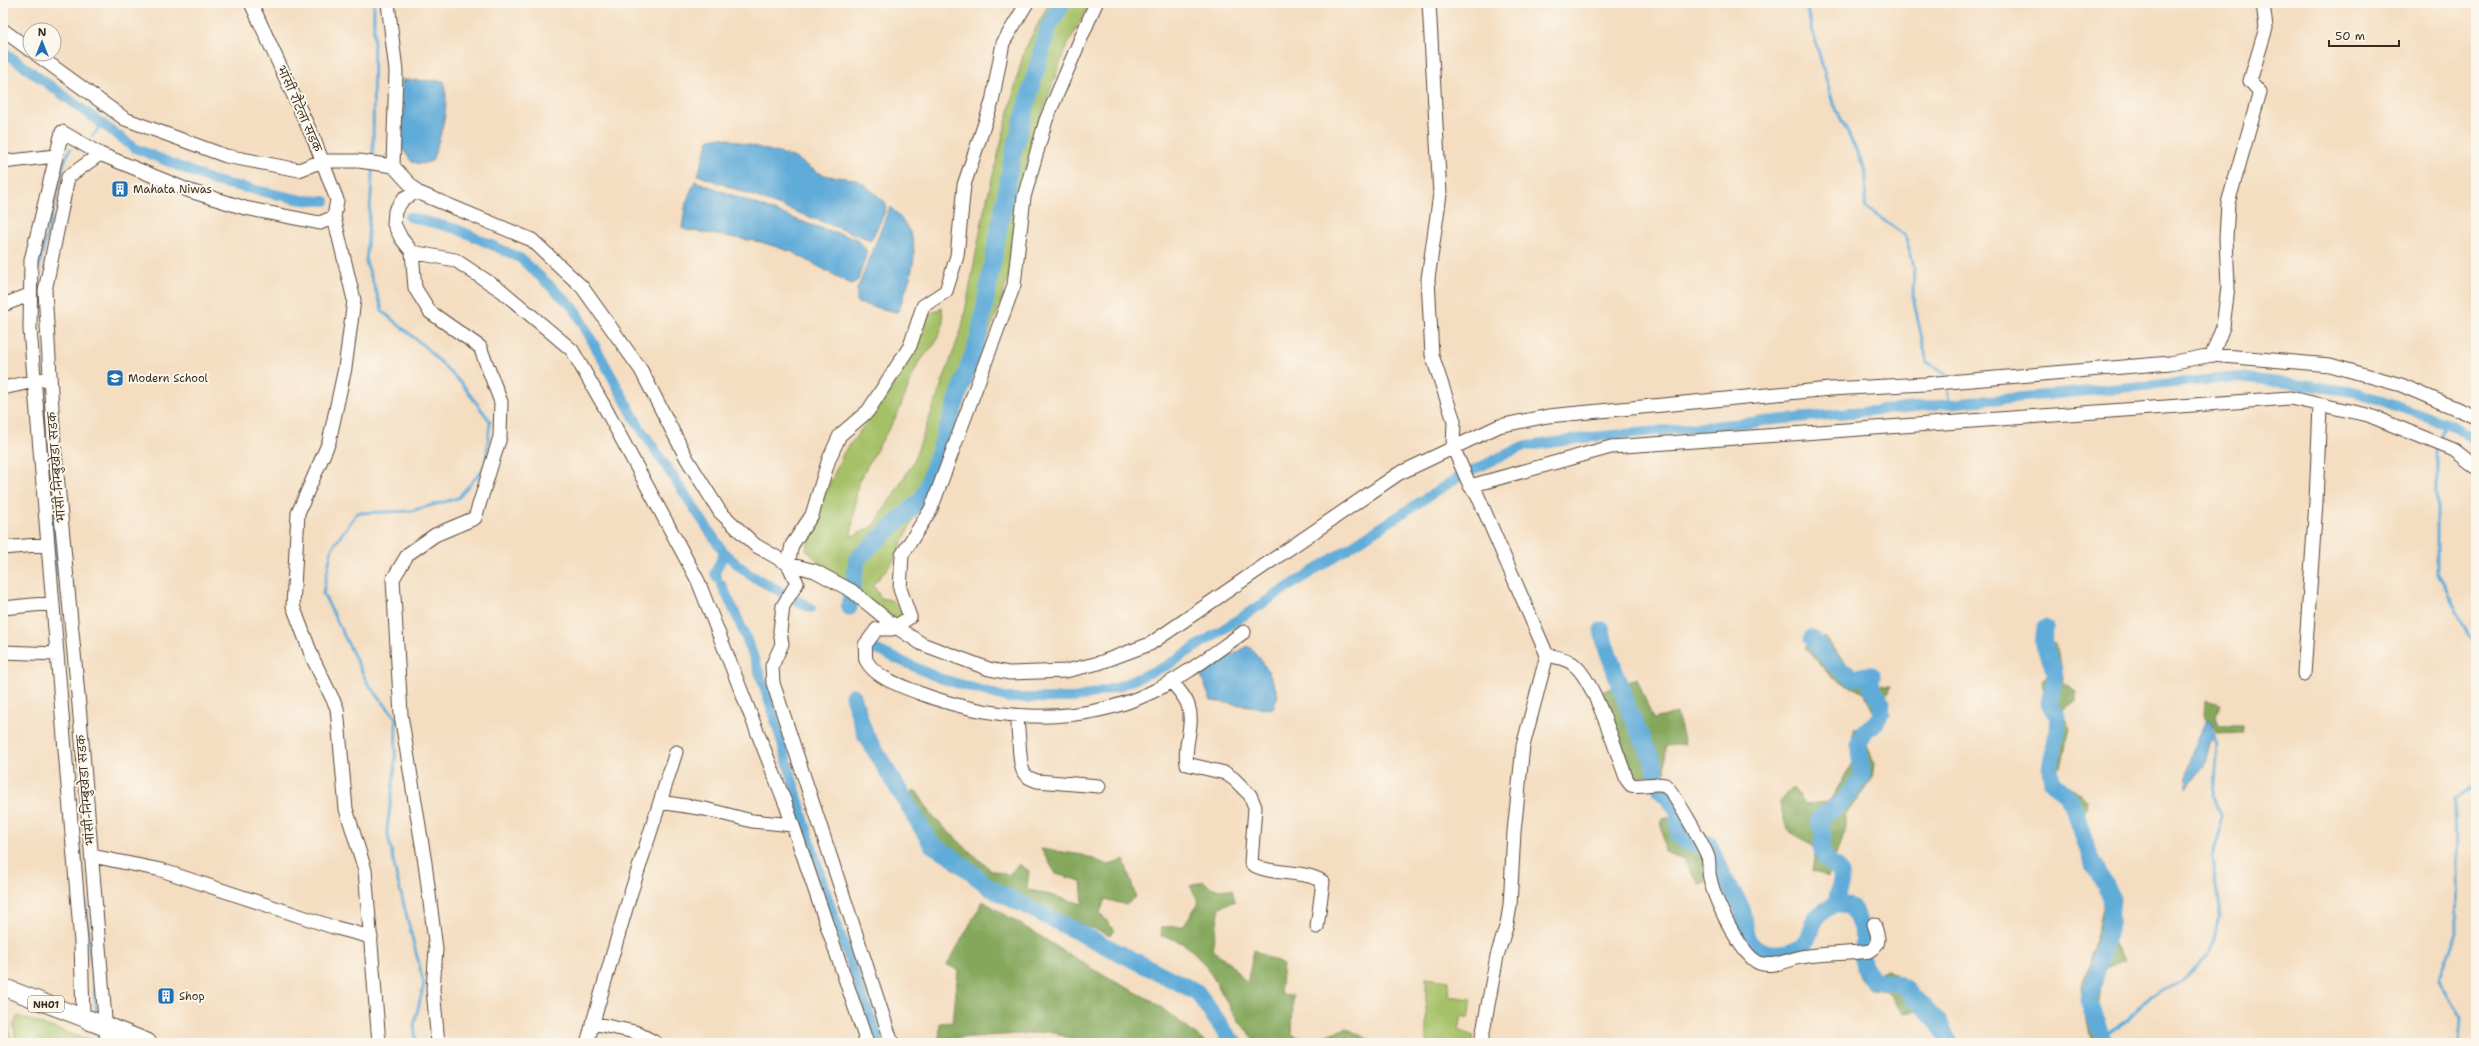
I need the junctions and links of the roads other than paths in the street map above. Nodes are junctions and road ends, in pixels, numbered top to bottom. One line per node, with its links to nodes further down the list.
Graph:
1 (251, 3): 12 (street, भांसी रौटेला सडक)
2 (388, 3): 14 (street)
3 (1027, 3): 31 (street)
4 (1096, 3): 34 (street)
5 (1429, 3): 26 (street)
6 (2263, 3): 20 (street)
7 (3, 30): 8 (street)
8 (22, 44)
9 (47, 62): 12 (street)
10 (100, 154): 11 (street); 16 (street); 21 (street, भांसी-निम्बुखेडा सडक)
11 (55, 156): 13 (street); 18 (street)
12 (322, 161): 14 (street); 16 (street, भांसी रौटेला सडक)
13 (3, 162)
14 (393, 166): 15 (street)
15 (416, 192): 17 (street); 31 (street)
16 (334, 217): 49 (street, भांसी रौटेला सडक)
17 (412, 252): 45 (street); 55 (street)
18 (29, 295): 19 (street); 22 (street)
19 (3, 305)
20 (2212, 355): 25 (street); 26 (street)
21 (50, 378): 22 (street); 46 (street, भांसी-निम्बुखेडा सडक)
22 (35, 380): 23 (street); 29 (street)
23 (3, 388)
24 (2320, 406): 27 (street); 28 (street); 39 (street)
25 (2476, 417)
26 (1455, 451): 28 (street); 34 (street)
27 (2476, 467)
28 (1468, 481): 38 (street)
29 (48, 544): 30 (street); 32 (street)
30 (3, 548)
31 (788, 564): 34 (street); 59 (street)
32 (53, 603): 33 (street); 37 (street)
33 (3, 608)
34 (896, 627): 41 (street)
35 (1244, 632): 40 (street)
36 (3, 652): 37 (street)
37 (57, 654): 52 (street)
38 (1546, 655): 47 (street); 60 (street)
39 (2304, 674)
40 (1172, 681): 41 (street); 48 (street)
41 (1016, 716): 43 (street)
42 (676, 752): 44 (street)
43 (1100, 786)
44 (660, 802): 45 (street); 51 (street)
45 (792, 825): 58 (street)
46 (92, 856): 49 (street); 52 (street, भांसी-निम्बुखेडा सडक)
47 (1874, 924)
48 (1317, 927)
49 (371, 937): 54 (street, भांसी रौटेला सडक)
50 (3, 987): 52 (main road, NH01)
51 (592, 1023): 56 (street); 57 (street)
52 (97, 1027): 53 (highway, NH01)
53 (147, 1043)
54 (379, 1043)
55 (438, 1043)
56 (587, 1043)
57 (656, 1043)
58 (867, 1043)
59 (892, 1043)
60 (1481, 1043)

